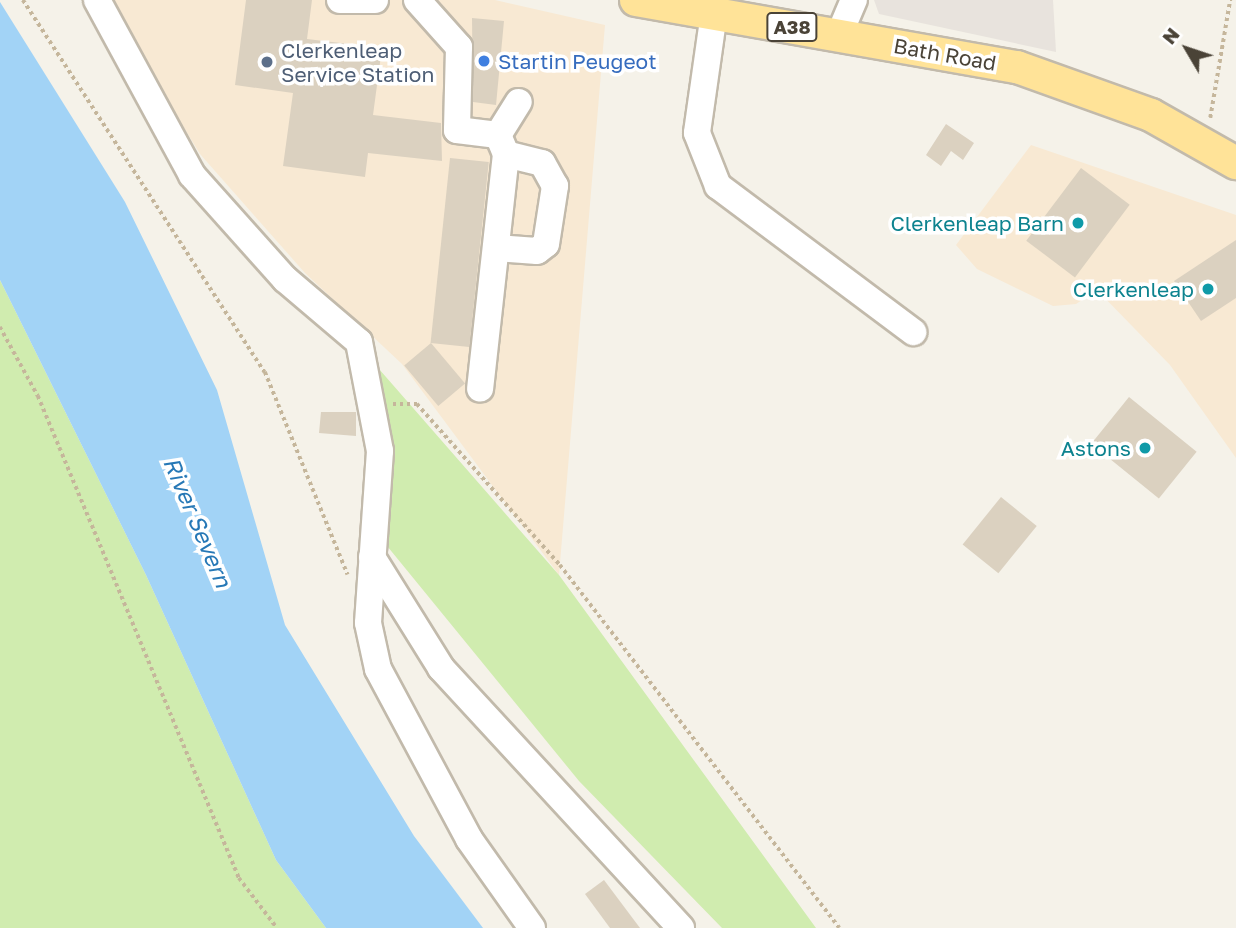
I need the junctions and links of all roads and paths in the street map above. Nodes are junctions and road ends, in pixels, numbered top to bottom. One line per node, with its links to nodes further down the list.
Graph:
1 (23, 0): 21 (path)
2 (97, 0): 19 (street)
3 (340, 0): 4 (street)
4 (375, 0)
5 (416, 0): 13 (street)
6 (636, 0): 9 (main road, Bath Road / A38)
7 (854, 0): 10 (street)
8 (1230, 0): 12 (path)
9 (714, 13): 10 (main road, Bath Road / A38); 17 (street)
10 (839, 35): 12 (main road, Bath Road / A38)
11 (519, 102): 13 (street)
12 (1198, 139): 14 (main road, Bath Road / A38)
13 (502, 145): 15 (street); 15 (street)
14 (1236, 163)
15 (496, 247): 18 (street)
16 (0, 327): 22 (path)
17 (913, 332)
18 (480, 388)
19 (371, 403): 20 (street); 25 (path)
20 (372, 557): 23 (street); 24 (street)
21 (352, 586)
22 (277, 928)
23 (532, 928)
24 (681, 928)
25 (840, 928)

